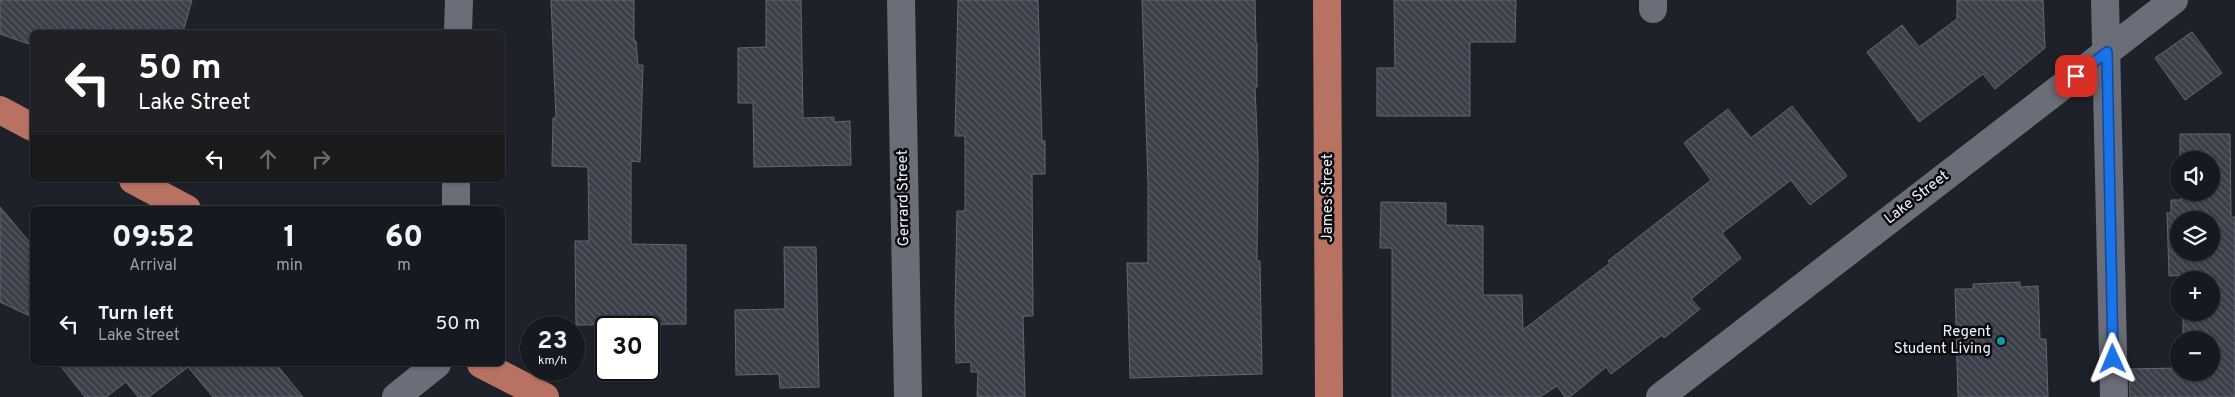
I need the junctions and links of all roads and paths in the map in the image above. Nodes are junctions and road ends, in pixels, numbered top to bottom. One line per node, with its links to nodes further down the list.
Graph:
1 (459, 0): 6 (street)
2 (901, 0): 18 (street, Gerrard Street)
3 (1327, 0): 19 (main road, James Street)
4 (2105, 0): 7 (street)
5 (2174, 0): 7 (street, Lake Street)
6 (458, 30)
7 (2107, 52): 20 (street, Lake Street); 21 (street)
8 (0, 110): 9 (main road)
9 (30, 126)
10 (137, 182): 12 (main road)
11 (456, 182): 13 (street)
12 (181, 206)
13 (456, 206)
14 (435, 366): 16 (street)
15 (485, 366): 17 (main road)
16 (396, 397)
17 (545, 397)
18 (908, 397)
19 (1329, 397)
20 (1660, 397)
21 (2114, 397)

